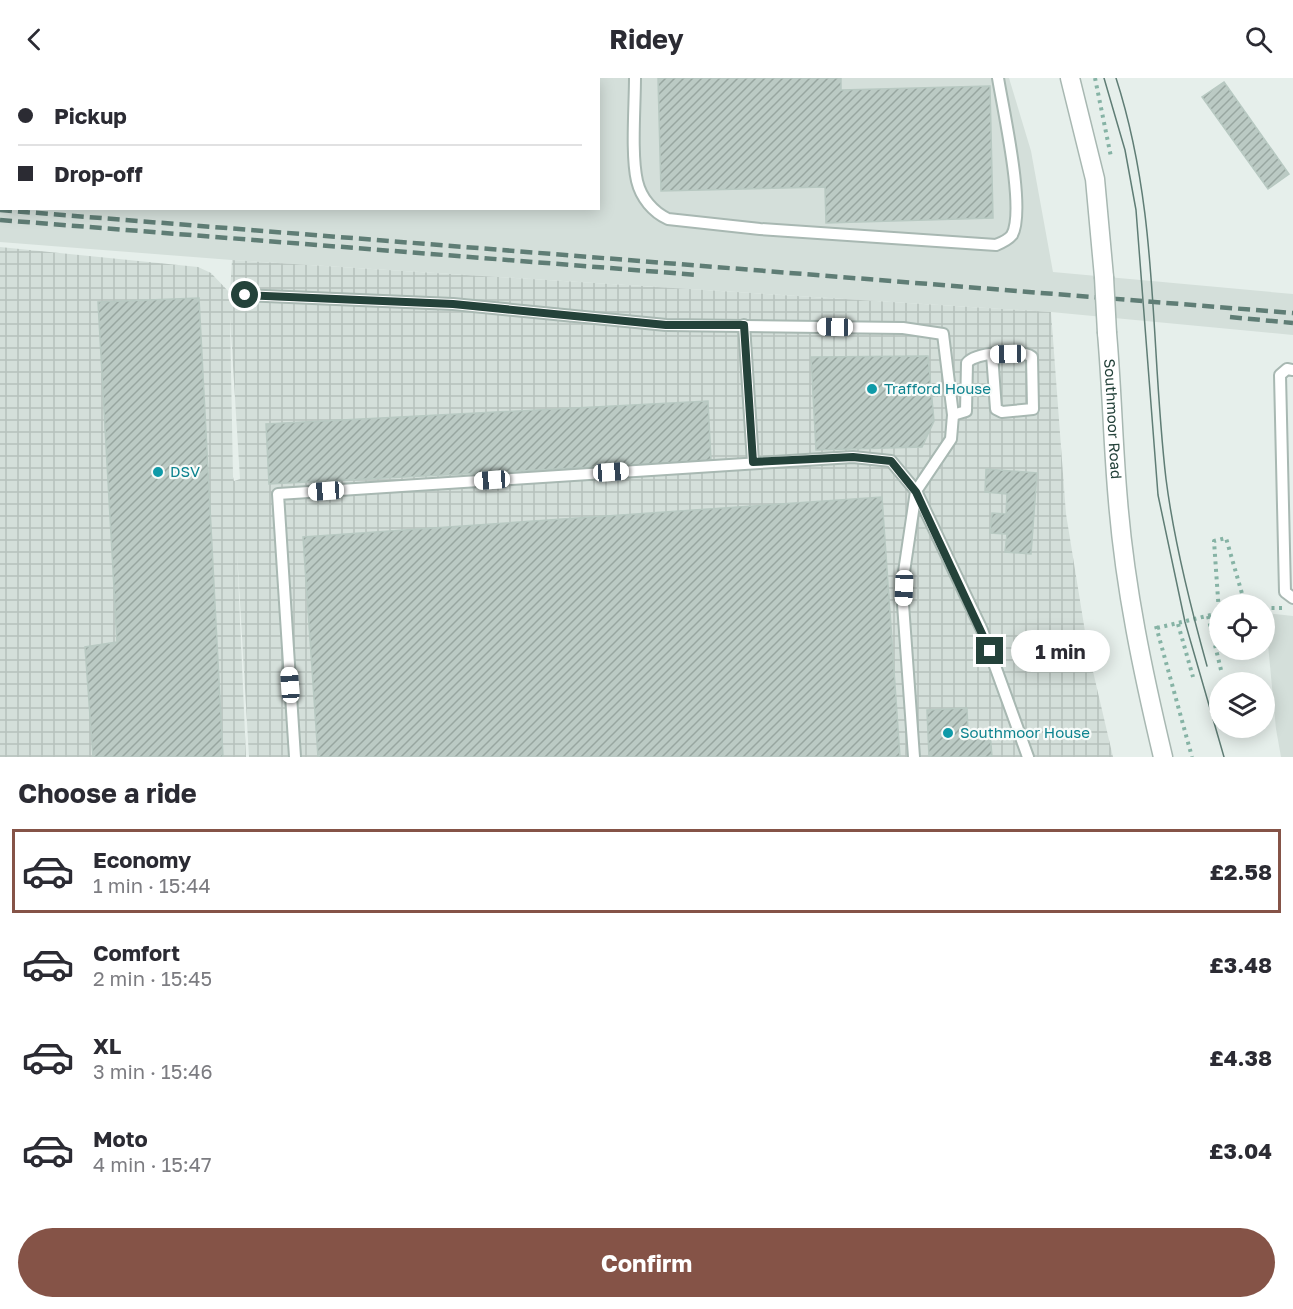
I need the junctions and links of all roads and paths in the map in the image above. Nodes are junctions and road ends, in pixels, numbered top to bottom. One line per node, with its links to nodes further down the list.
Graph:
1 (635, 78): 2 (lane)
2 (998, 78)
3 (1070, 78): 23 (street, Southmoor Road, bridge)
4 (245, 295): 5 (lane)
5 (744, 325): 8 (lane); 9 (lane)
6 (992, 354): 6 (lane); 8 (lane)
7 (1293, 370): 13 (lane)
8 (953, 415): 10 (lane)
9 (753, 462): 10 (lane); 20 (lane)
10 (916, 492): 21 (lane); 22 (lane)
11 (1218, 594): 12 (path)
12 (1242, 594)
13 (1293, 598)
14 (1208, 616): 16 (path); 18 (path)
15 (1155, 617): 17 (path)
16 (1178, 624): 17 (path); 19 (path)
17 (1157, 628): 24 (path)
18 (1221, 670)
19 (1193, 677)
20 (295, 757)
21 (914, 757)
22 (1028, 757)
23 (1163, 757)
24 (1192, 757)

